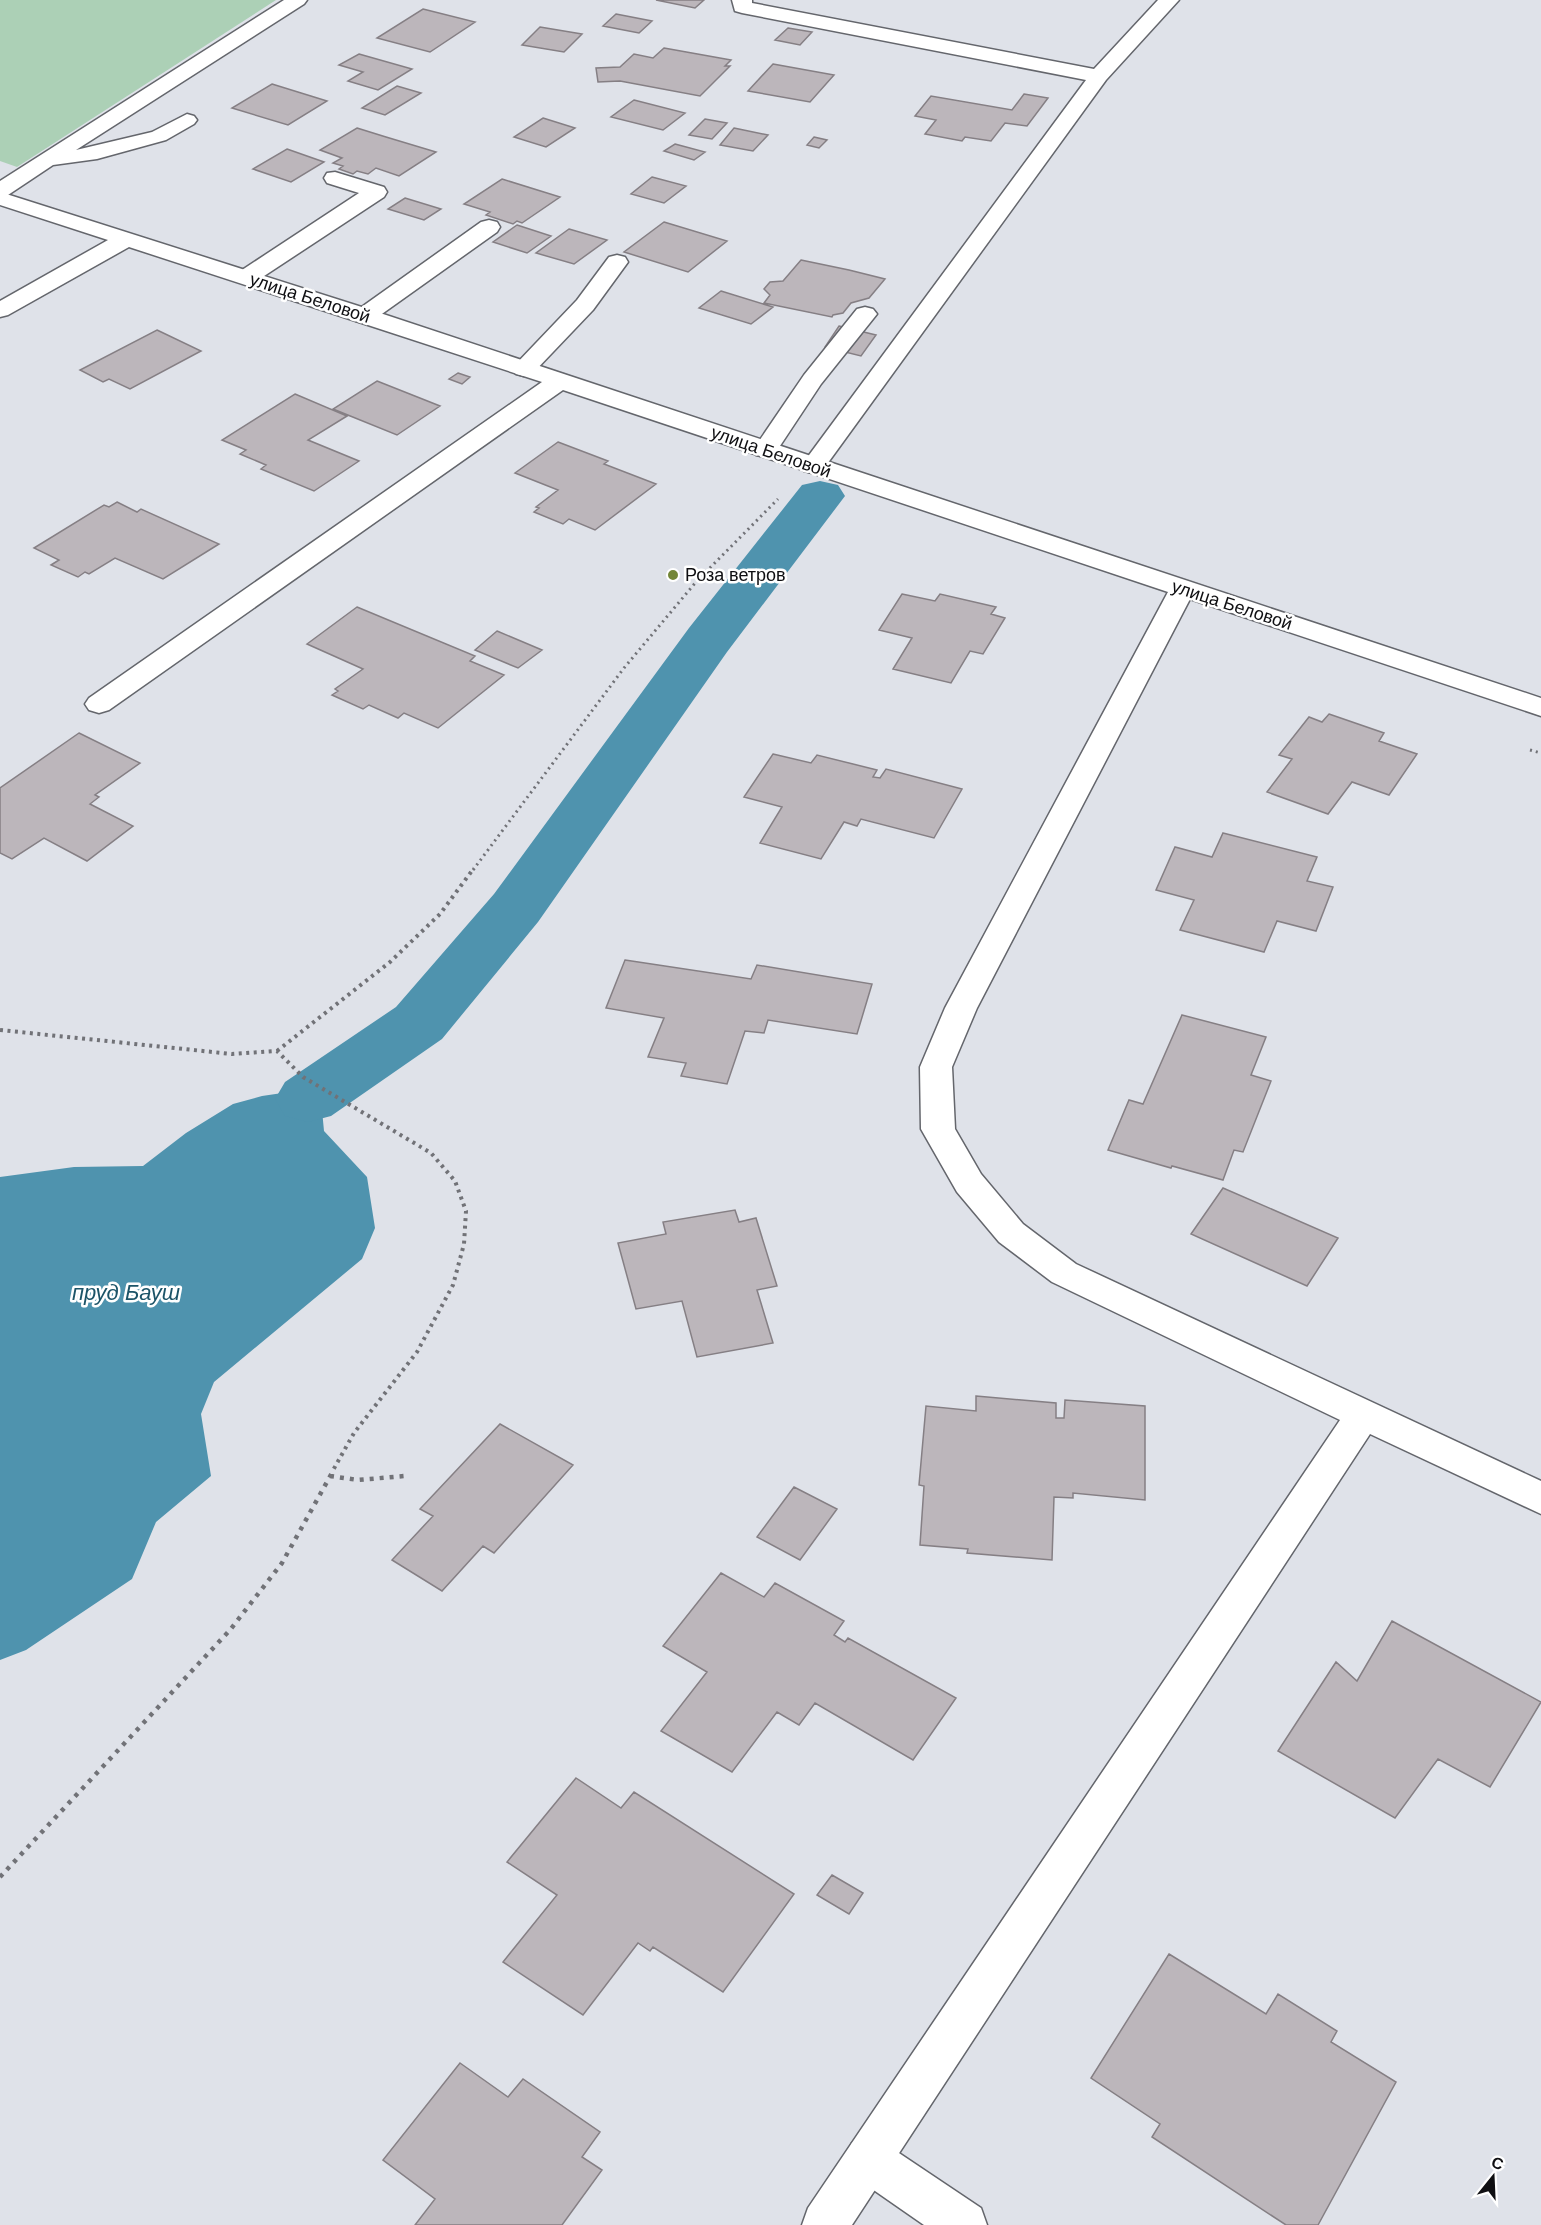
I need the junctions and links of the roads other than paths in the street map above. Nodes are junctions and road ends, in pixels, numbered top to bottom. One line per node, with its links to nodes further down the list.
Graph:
1 (297, 0): 6 (street)
2 (742, 0): 4 (street)
3 (1169, 0): 4 (street)
4 (1099, 76): 20 (street)
5 (187, 120): 6 (street)
6 (41, 163): 8 (street)
7 (335, 178): 13 (street)
8 (0, 190)
9 (0, 198): 11 (street, улица Беловой)
10 (489, 227): 16 (street)
11 (128, 238): 13 (street, улица Беловой); 14 (street)
12 (617, 262): 17 (street)
13 (247, 277): 16 (street, улица Беловой)
14 (0, 310)
15 (865, 314): 19 (street)
16 (364, 316): 17 (street, улица Беловой)
17 (524, 369): 18 (street, улица Беловой)
18 (560, 381): 19 (street, улица Беловой); 22 (street)
19 (765, 450): 20 (street, улица Беловой)
20 (813, 466): 21 (street, улица Беловой)
21 (1183, 588): 23 (street, улица Беловой); 24 (street)
22 (99, 704)
23 (1541, 706)
24 (1364, 1415): 25 (street); 26 (street)
25 (1541, 1497)
26 (868, 2159): 27 (street); 28 (street)
27 (825, 2225)
28 (964, 2225)

